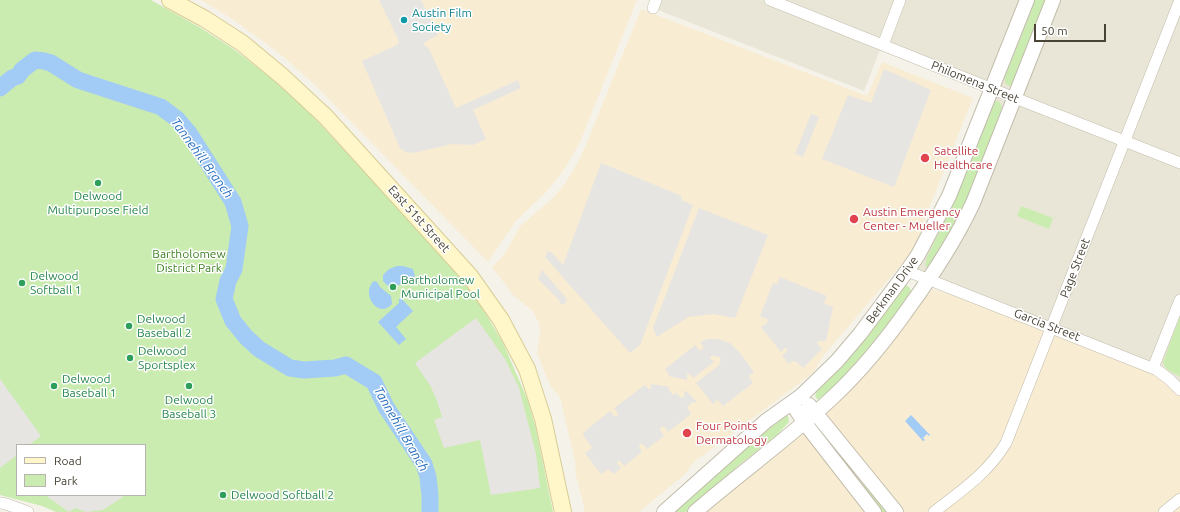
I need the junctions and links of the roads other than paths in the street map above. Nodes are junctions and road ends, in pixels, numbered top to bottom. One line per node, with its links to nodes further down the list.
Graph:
1 (170, 0): 24 (main road, East 51st Street)
2 (900, 0): 7 (street)
3 (1027, 0): 8 (street, Berkman Drive)
4 (1053, 0): 9 (street, Berkman Drive)
5 (1180, 0): 10 (street, Page Street)
6 (776, 1): 7 (street, Philomena Street)
7 (882, 45): 8 (street, Philomena Street)
8 (992, 89): 9 (street, Philomena Street); 12 (street, Berkman Drive)
9 (1015, 98): 10 (street, Philomena Street); 13 (street, Berkman Drive)
10 (1124, 141): 11 (street, Philomena Street); 15 (street, Page Street)
11 (1180, 162)
12 (907, 271): 13 (street, Garcia Street); 18 (street, Berkman Drive)
13 (929, 280): 15 (street, Garcia Street); 19 (street, Berkman Drive)
14 (1180, 300): 16 (street)
15 (1052, 327): 16 (street, Garcia Street); 29 (street, Page Street)
16 (1153, 368): 17 (street, Garcia Street)
17 (1180, 390)
18 (797, 400): 19 (street); 20 (street); 25 (street, Berkman Drive)
19 (815, 412): 20 (street, Berkman Drive); 28 (street)
20 (804, 422): 26 (street, Berkman Drive); 27 (street)
21 (1180, 499): 30 (street)
22 (0, 503): 23 (street)
23 (28, 512)
24 (563, 512)
25 (664, 512)
26 (695, 512)
27 (874, 512)
28 (896, 512)
29 (934, 512)
30 (1164, 512)

